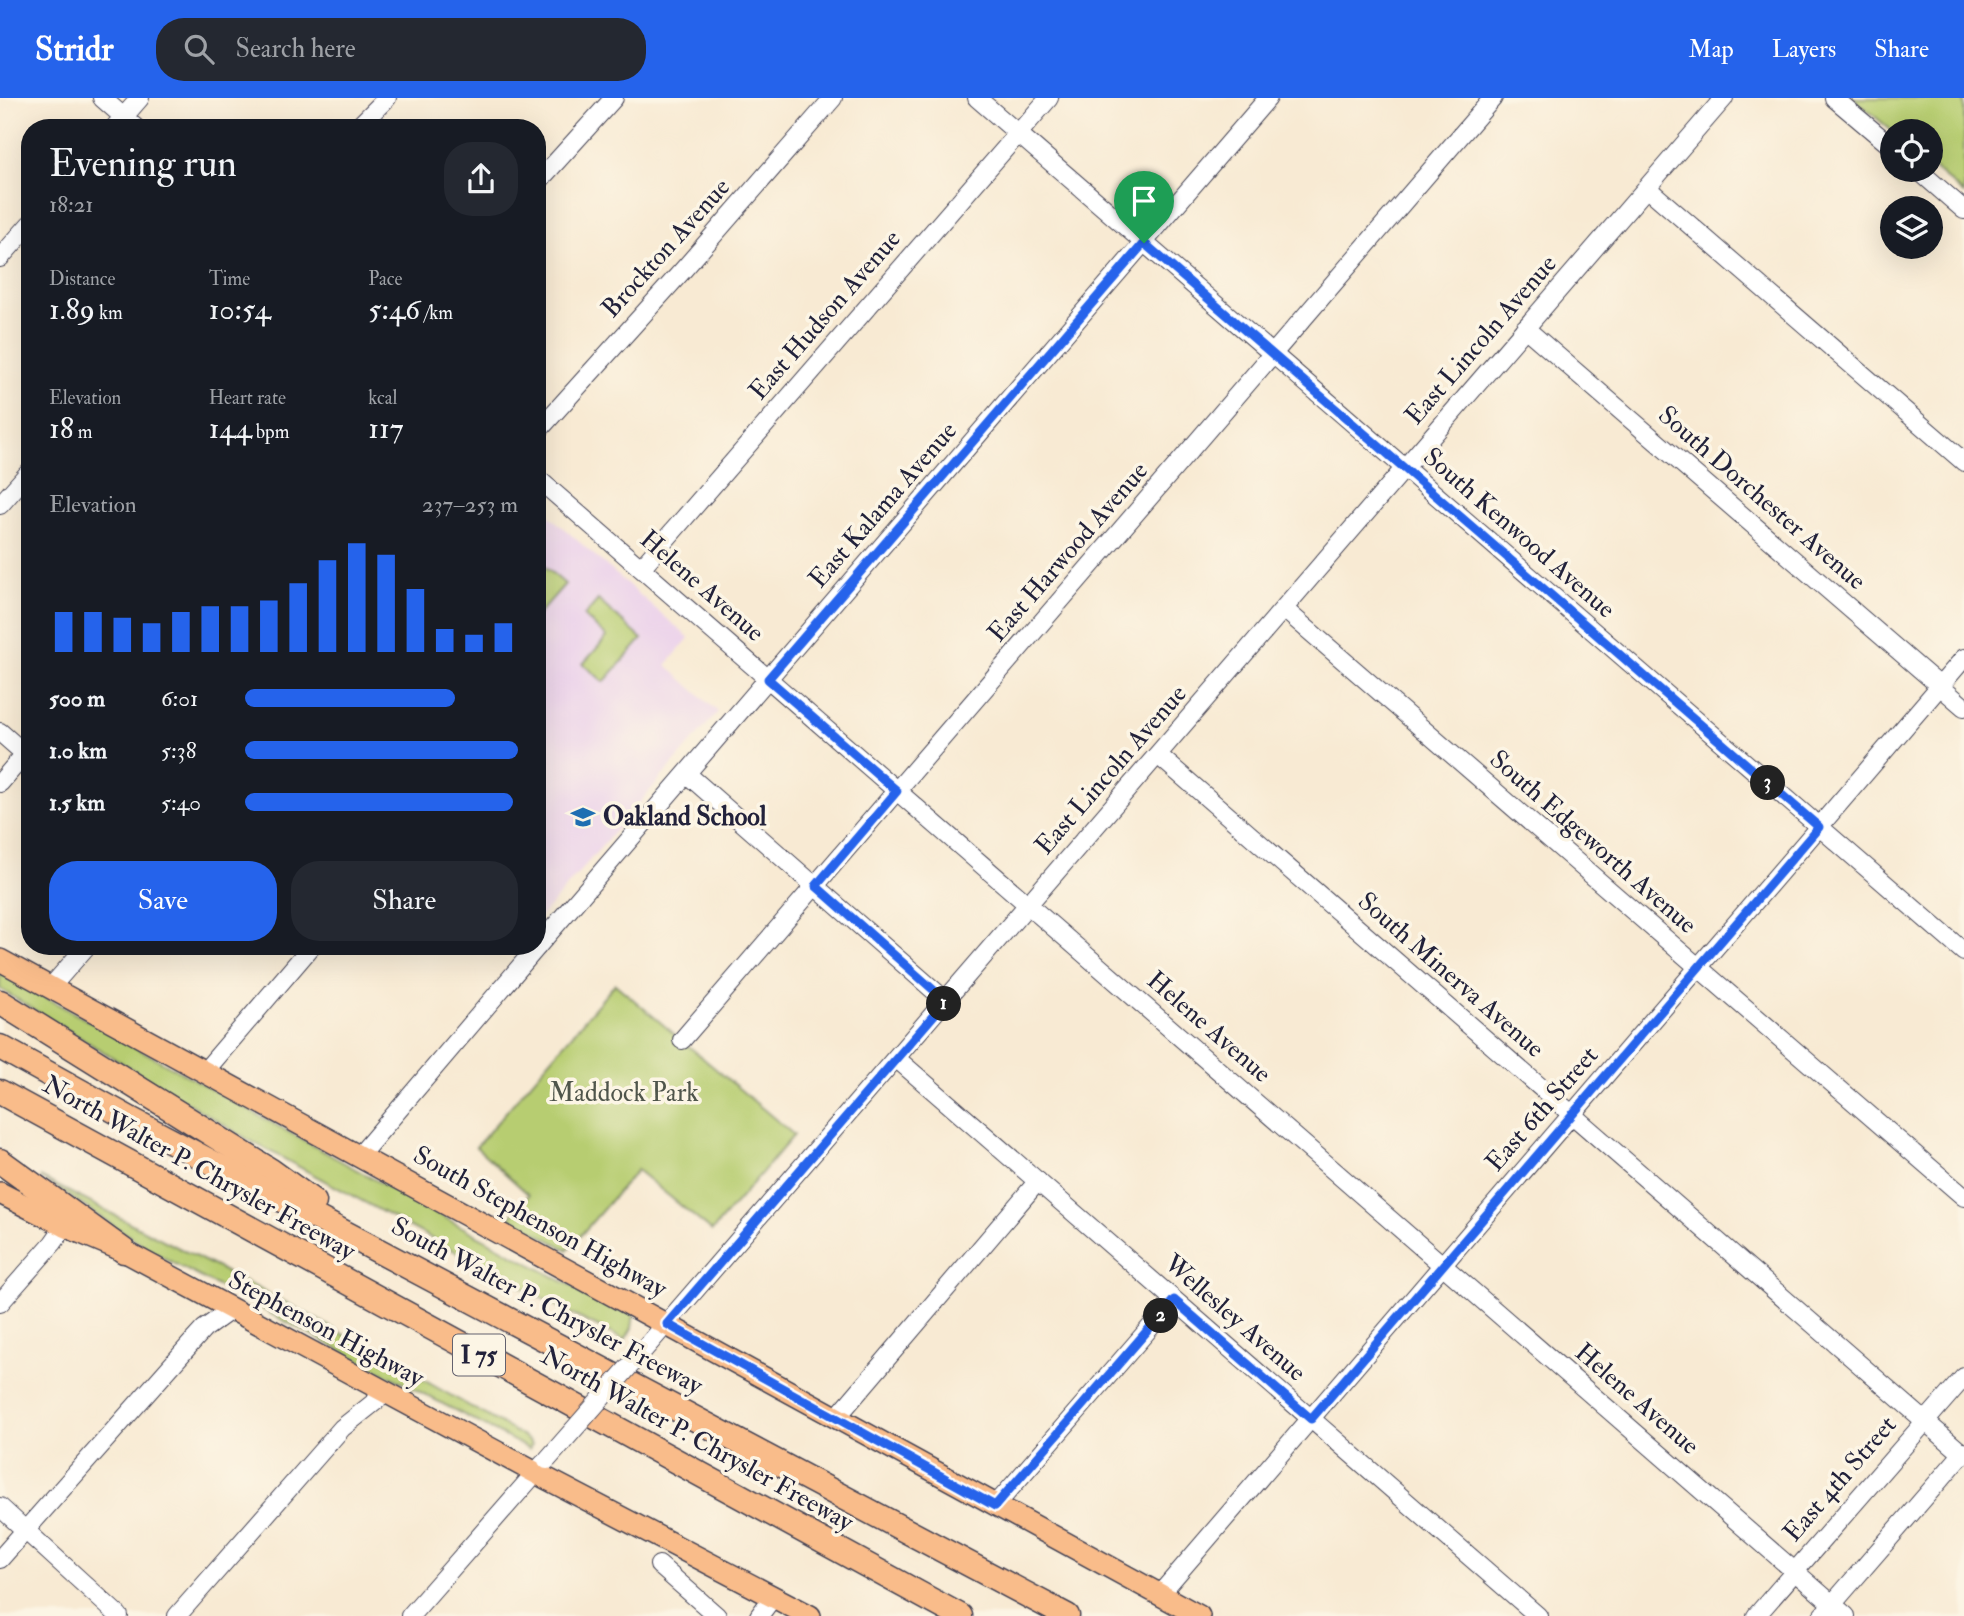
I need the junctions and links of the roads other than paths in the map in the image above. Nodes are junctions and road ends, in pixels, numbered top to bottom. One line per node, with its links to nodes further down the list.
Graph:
1 (102, 98): 12 (street)
2 (140, 98): 13 (street)
3 (387, 98): 14 (street)
4 (614, 98): 17 (street)
5 (833, 98): 26 (street, Brockton Avenue)
6 (977, 98): 15 (street, South Kenwood Avenue)
7 (1049, 98): 15 (street, East Hudson Avenue)
8 (1268, 98): 22 (street, East Kalama Avenue)
9 (1493, 98): 25 (street, East Harwood Avenue)
10 (1724, 98): 19 (street, East Lincoln Avenue)
11 (1834, 98): 16 (street)
12 (121, 119)
13 (128, 119)
14 (366, 119)
15 (1018, 134): 22 (street, South Kenwood Avenue); 32 (street, East Hudson Avenue)
16 (1880, 137)
17 (546, 173)
18 (1932, 182): 20 (street)
19 (1647, 188): 24 (street, East Lincoln Avenue); 27 (street)
20 (1964, 210)
21 (21, 234): 23 (street)
22 (1144, 243): 25 (street, South Kenwood Avenue); 35 (street, East Kalama Avenue)
23 (0, 258)
24 (1525, 328): 28 (street, East Lincoln Avenue); 36 (street, South Dorchester Avenue)
25 (1273, 354): 28 (street, South Kenwood Avenue); 44 (street, East Harwood Avenue)
26 (546, 422)
27 (1964, 462)
28 (1404, 469): 33 (street, East Lincoln Avenue); 45 (street, South Kenwood Avenue)
29 (21, 481): 31 (street)
30 (546, 486): 32 (street, Helene Avenue)
31 (0, 505)
32 (641, 568): 35 (street, Helene Avenue)
33 (1284, 609): 40 (street, East Lincoln Avenue); 54 (street, South Edgeworth Avenue)
34 (1964, 658): 36 (street, East 6th Street)
35 (768, 679): 42 (street, East Kalama Avenue); 44 (street, Helene Avenue)
36 (1940, 686): 37 (street, South Dorchester Avenue); 45 (street, East 6th Street)
37 (1964, 707)
38 (0, 732): 39 (street)
39 (21, 747)
40 (1158, 755): 47 (street, East Lincoln Avenue); 63 (street, South Minerva Avenue)
41 (21, 758): 43 (street)
42 (687, 774): 46 (street); 48 (street, East Kalama Avenue)
43 (0, 782)
44 (897, 791): 46 (street, East Harwood Avenue); 47 (street, Helene Avenue)
45 (1819, 827): 49 (street, South Kenwood Avenue); 54 (street, East 6th Street)
46 (816, 886): 56 (street); 58 (street, East Harwood Avenue)
47 (1028, 906): 56 (street, East Lincoln Avenue); 72 (street, Helene Avenue)
48 (546, 937)
49 (1964, 952)
50 (79, 955): 55 (street)
51 (304, 955): 61 (street)
52 (530, 955): 64 (street, East Kalama Avenue)
53 (0, 960): 55 (main road, South Stephenson Highway)
54 (1699, 968): 63 (street, East 6th Street); 68 (street, South Edgeworth Avenue)
55 (51, 988): 61 (main road, South Stephenson Highway)
56 (946, 1001): 60 (street, East Lincoln Avenue)
57 (0, 1002): 71 (highway)
58 (682, 1040)
59 (0, 1047): 71 (highway, South Walter P. Chrysler Freeway / I 75)
60 (897, 1059): 66 (street, Wellesley Avenue); 76 (street, East Lincoln Avenue)
61 (205, 1071): 64 (main road, South Stephenson Highway)
62 (0, 1092): 99 (highway, North Walter P. Chrysler Freeway / I 75)
63 (1572, 1115): 72 (street, East 6th Street); 81 (street, South Minerva Avenue)
64 (360, 1155): 76 (main road, South Stephenson Highway)
65 (0, 1161): 70 (highway)
66 (1038, 1181): 73 (street, Wellesley Avenue); 79 (street)
67 (0, 1193): 69 (main road, Stephenson Highway)
68 (1964, 1197)
69 (65, 1226): 70 (main road, Stephenson Highway); 74 (street)
70 (124, 1251): 75 (main road, Stephenson Highway)
71 (392, 1257): 100 (highway, South Walter P. Chrysler Freeway / I 75)
72 (1443, 1265): 80 (street, East 6th Street); 89 (street, Helene Avenue)
73 (1174, 1300): 80 (street, Wellesley Avenue); 84 (street)
74 (0, 1303)
75 (232, 1309): 78 (main road, Stephenson Highway); 86 (street)
76 (667, 1324): 79 (main road, South Stephenson Highway); 83 (street, East Lincoln Avenue, bridge)
77 (1964, 1377): 81 (street, East 4th Street)
78 (386, 1394): 83 (main road, Stephenson Highway); 95 (street)
79 (837, 1417): 84 (main road, South Stephenson Highway)
80 (1311, 1419): 90 (street, East 6th Street); 102 (street, Wellesley Avenue)
81 (1926, 1422): 82 (street, South Minerva Avenue); 89 (street, East 4th Street)
82 (1964, 1453): 92 (street)
83 (541, 1466): 91 (main road, Stephenson Highway); 93 (street, East Lincoln Avenue)
84 (995, 1506): 90 (main road, South Stephenson Highway)
85 (0, 1507): 86 (street)
86 (26, 1530): 87 (street); 94 (street)
87 (0, 1559)
88 (659, 1565): 96 (street)
89 (1795, 1572): 92 (street, Helene Avenue); 103 (street, East 4th Street)
90 (1160, 1594): 101 (main road, South Stephenson Highway)
91 (773, 1597): 97 (street); 98 (main road, Stephenson Highway)
92 (1834, 1612)
93 (412, 1615)
94 (118, 1616)
95 (177, 1616)
96 (717, 1616)
97 (759, 1616)
98 (810, 1616)
99 (960, 1616)
100 (1067, 1616)
101 (1199, 1616)
102 (1538, 1616)
103 (1756, 1616)

